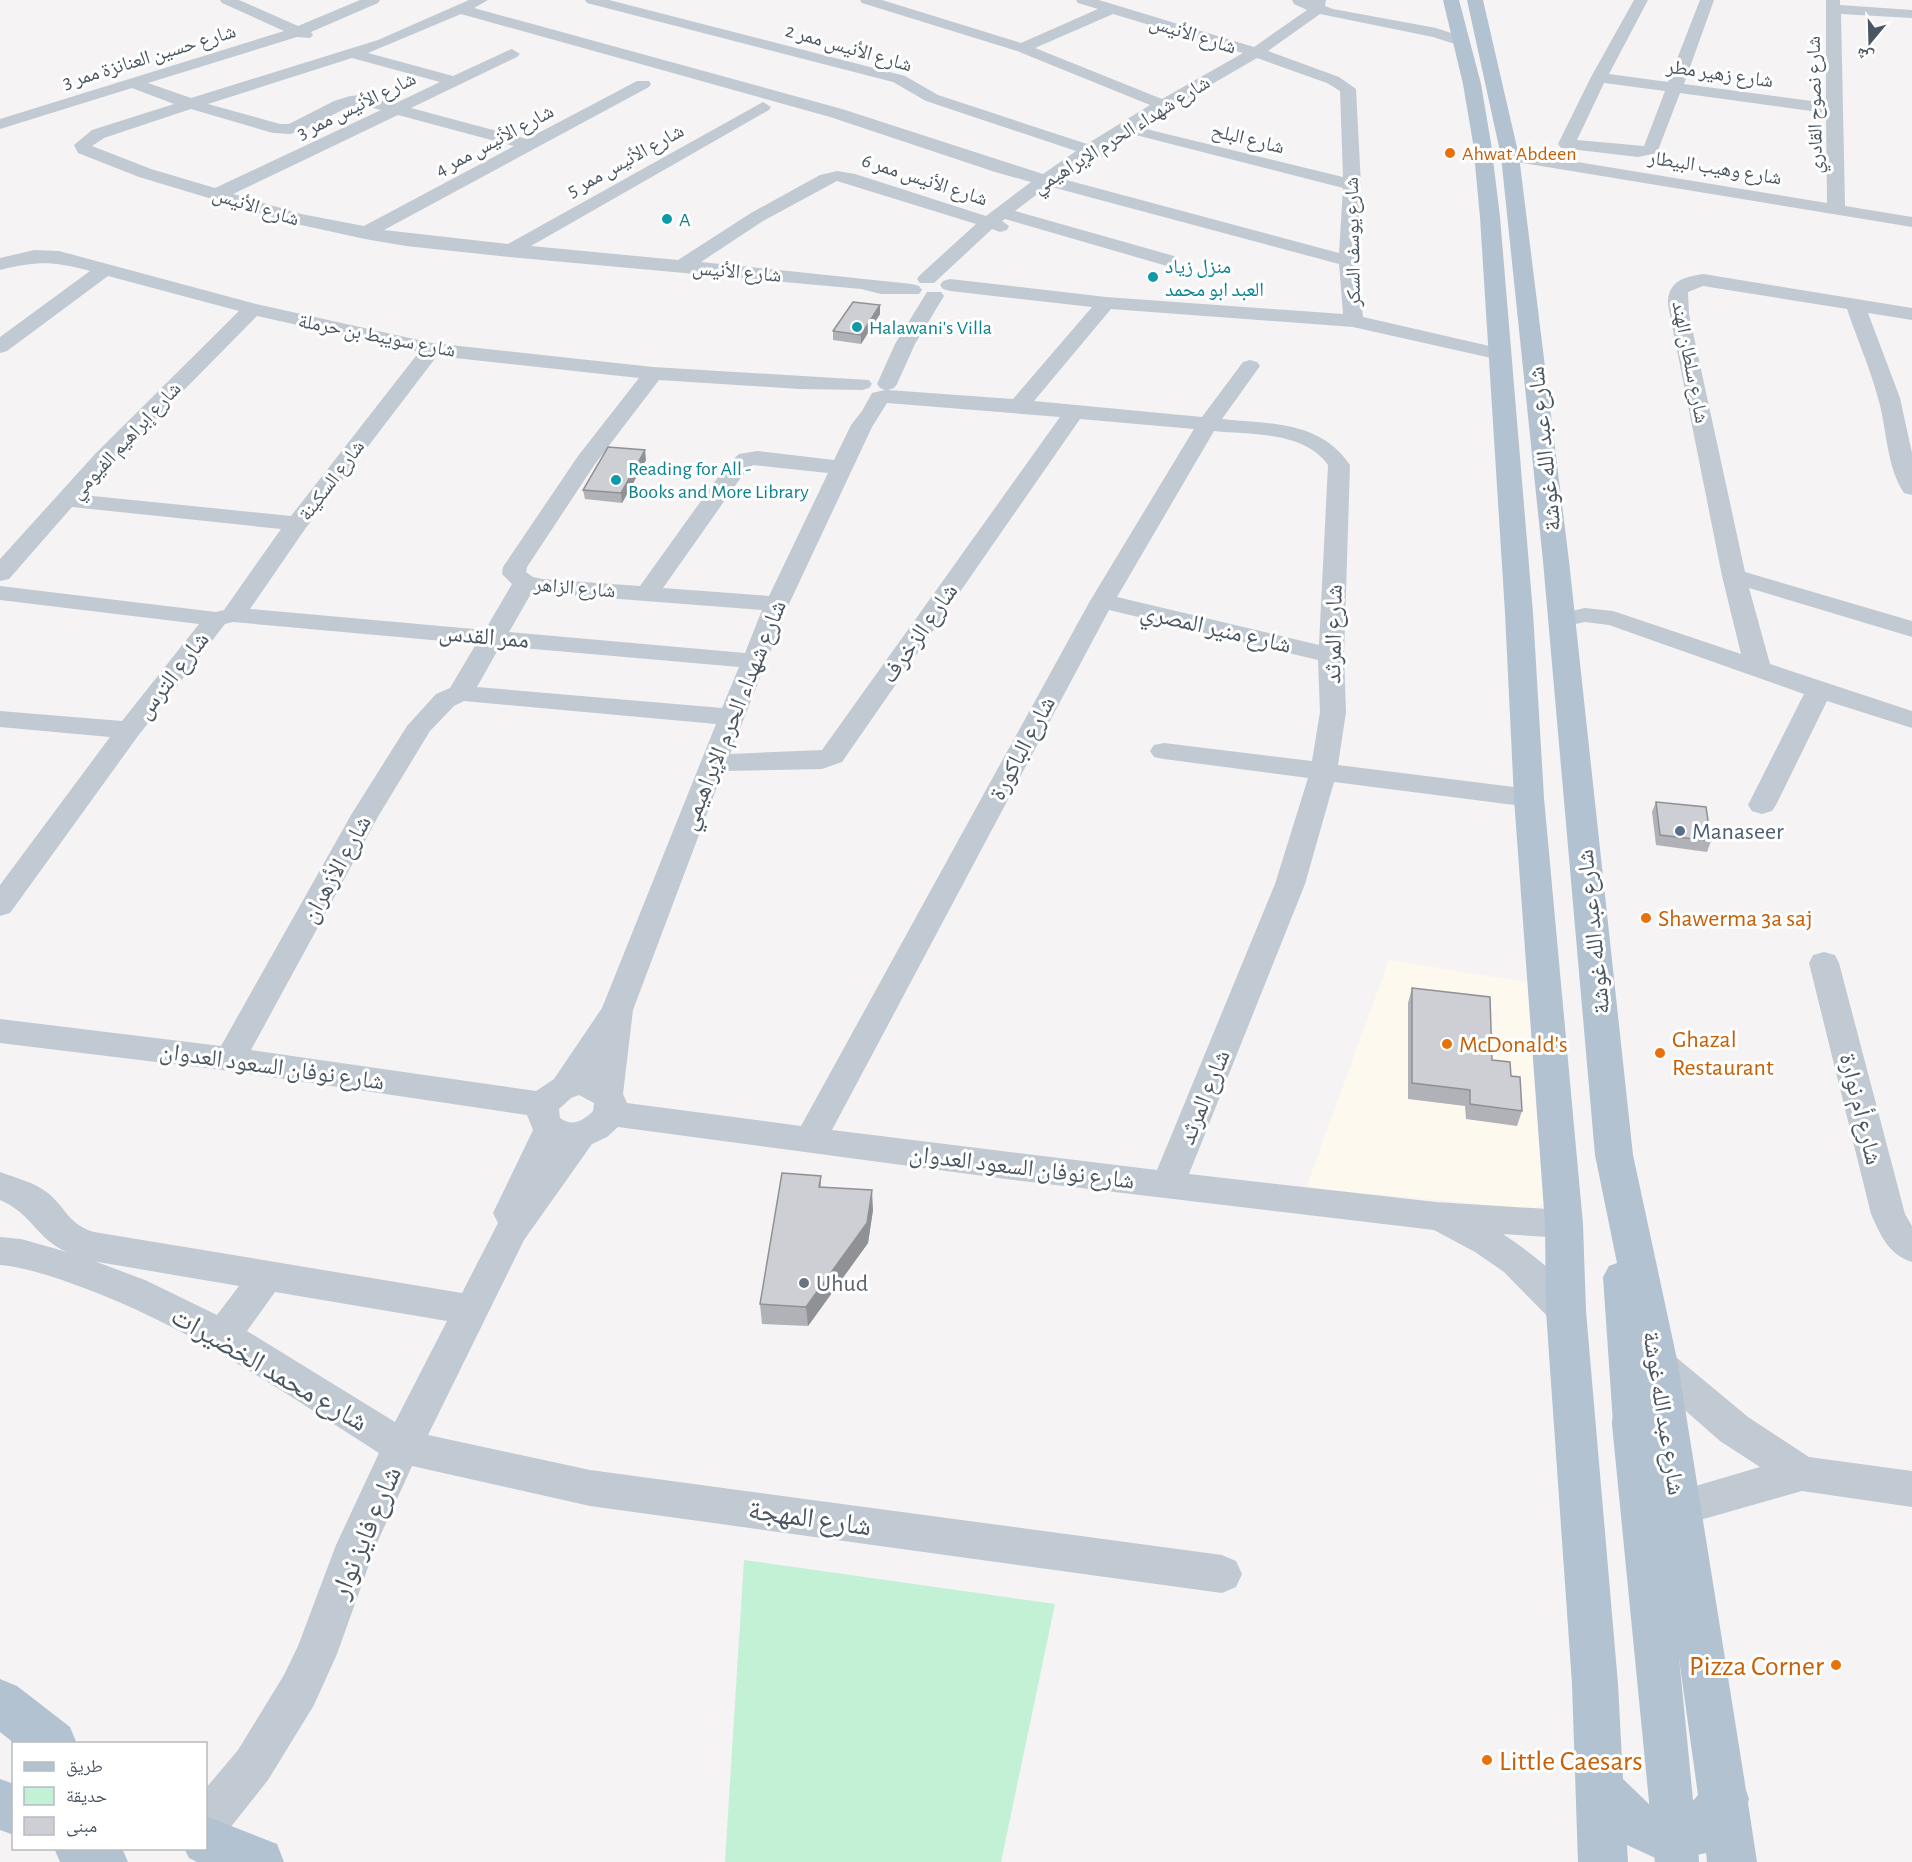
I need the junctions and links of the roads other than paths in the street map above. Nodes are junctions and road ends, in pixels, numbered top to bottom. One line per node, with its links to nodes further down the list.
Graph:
1 (227, 0): 18 (street)
2 (335, 0): 13 (street)
3 (373, 0): 13 (street, شارع حسين العنانزة ممر 3)
4 (481, 0): 14 (street, شارع الأنيس)
5 (592, 0): 37 (street, شارع الأنيس ممر 2)
6 (867, 0): 19 (street)
7 (1083, 0): 15 (street, شارع الأنيس)
8 (1295, 0): 11 (street)
9 (1641, 0): 23 (street)
10 (1707, 0): 27 (street)
11 (1323, 4): 17 (street); 22 (street, شارع شهداء الحرم الإبراهيمي)
12 (1833, 4): 16 (street); 32 (street, شارع نصوح القادري)
13 (356, 8): 18 (street, شارع حسين العنانزة ممر 3)
14 (460, 9): 20 (street, شارع الأنيس); 38 (street)
15 (1111, 9): 19 (street); 22 (street, شارع الأنيس)
16 (1912, 15)
17 (1461, 16): 36 (main road, شارع عبد الله غوشة); 59 (main road, شارع عبد الله غوشة)
18 (298, 32): 20 (street); 25 (street, شارع حسين العنانزة ممر 3)
19 (1022, 48): 29 (street)
20 (351, 53): 24 (street); 28 (street, شارع الأنيس)
21 (512, 54): 24 (street, شارع الأنيس ممر 3)
22 (1262, 55): 29 (street, شارع شهداء الحرم الإبراهيمي); 34 (street, شارع شهداء الحرم الإبراهيمي); 39 (street, شارع يوسف السكر)
23 (1599, 77): 27 (street, شارع زهير مطر); 27 (street)
24 (453, 81): 31 (street, شارع الأنيس ممر 3)
25 (132, 83): 28 (street); 33 (street, شارع حسين العنانزة ممر 3)
26 (643, 84): 35 (street, شارع الأنيس ممر 4)
27 (1673, 88): 32 (street, شارع زهير مطر)
28 (188, 103): 31 (street); 40 (street, شارع الأنيس)
29 (1164, 105): 37 (street, شارع شهداء الحرم الإبراهيمي)
30 (763, 107): 45 (street, شارع الأنيس ممر 5)
31 (398, 109): 35 (street); 40 (street, شارع الأنيس ممر 3)
32 (1836, 109): 41 (street, شارع نصوح القادري)
33 (4, 120)
34 (1135, 131): 37 (street, شارع شهداء الحرم الإبراهيمي); 39 (street, شارع البلح)
35 (530, 145): 44 (street, شارع الأنيس ممر 4)
36 (1515, 145): 41 (street, شارع وهيب البيطار); 78 (main road, شارع عبد الله غوشة)
37 (1093, 152): 38 (street, شارع شهداء الحرم الإبراهيمي)
38 (1050, 180): 42 (street, شارع شهداء الحرم الإبراهيمي); 47 (street)
39 (1352, 185): 47 (street, شارع يوسف السكر)
40 (218, 194): 44 (street, شارع الأنيس)
41 (1836, 210): 43 (street, شارع وهيب البيطار)
42 (1000, 219): 46 (street, شارع الأنيس ممر 6); 49 (street, شارع الأنيس ممر 6); 51 (street, شارع شهداء الحرم الإبراهيمي)
43 (1912, 222)
44 (365, 233): 45 (street, شارع الأنيس)
45 (509, 251): 49 (street, شارع الأنيس)
46 (1167, 260)
47 (1348, 261): 56 (street, شارع يوسف السكر)
48 (0, 264): 50 (street, شارع سويبط بن حرملة)
49 (682, 266): 51 (street, شارع الأنيس)
50 (106, 268): 54 (street, شارع سويبط بن حرملة); 57 (street)
51 (931, 288): 52 (street, شارع يوسف السكر); 62 (street, شارع شهداء الحرم الإبراهيمي)
52 (1106, 303): 56 (street, شارع يوسف السكر); 63 (street)
53 (1855, 304): 55 (street, شارع سلطان الهند); 67 (street); 71 (street, شارع سلطان الهند)
54 (253, 309): 58 (street, شارع سويبط بن حرملة); 68 (street, شارع إبراهيم الفيومي)
55 (1912, 315)
56 (1353, 321): 59 (street)
57 (0, 347)
58 (432, 349): 61 (street, شارع سويبط بن حرملة); 69 (street, شارع السكينة)
59 (1500, 354): 93 (main road, شارع عبد الله غوشة)
60 (1250, 366): 65 (street, شارع الباكورة)
61 (653, 373): 62 (street, شارع سويبط بن حرملة); 72 (street, شارع الزاهر)
62 (874, 389): 63 (street, شارع المرثد); 66 (street, شارع شهداء الحرم الإبراهيمي)
63 (1018, 407): 64 (street, شارع المرثد)
64 (1074, 412): 65 (street, شارع المرثد); 91 (street, شارع الزخرف)
65 (1208, 424): 75 (street, شارع الباكورة); 81 (street, شارع المرثد)
66 (843, 468): 74 (street); 76 (street, شارع شهداء الحرم الإبراهيمي)
67 (1912, 488)
68 (68, 500): 69 (street); 70 (street, شارع إبراهيم الفيومي)
69 (297, 524): 77 (street, شارع السكينة)
70 (0, 574)
71 (1734, 576): 79 (street); 83 (street, شارع سلطان الهند)
72 (525, 583): 74 (street, شارع الزاهر); 80 (street, شارع الأزهران)
73 (0, 593): 77 (street, شارع الترس)
74 (647, 594): 76 (street, شارع الزاهر)
75 (1102, 601): 81 (street, شارع منير المصري); 102 (street, شارع الباكورة)
76 (777, 604): 82 (street, شارع شهداء الحرم الإبراهيمي)
77 (225, 617): 80 (street, ممر القدس); 89 (street, شارع الترس)
78 (1562, 620): 83 (street); 103 (main road, شارع عبد الله غوشة)
79 (1912, 629)
80 (493, 637): 82 (street, ممر القدس); 85 (street, شارع الأزهران)
81 (1331, 655): 92 (street, شارع المرثد)
82 (753, 661): 86 (street, شارع شهداء الحرم الإبراهيمي)
83 (1758, 669): 84 (street)
84 (1819, 690): 88 (street); 94 (street)
85 (460, 693): 86 (street); 99 (street, شارع الأزهران)
86 (733, 717): 91 (street, شارع شهداء الحرم الإبراهيمي)
87 (0, 719): 89 (street)
88 (1912, 720)
89 (129, 730): 95 (street, شارع الترس)
90 (1164, 751): 92 (street)
91 (714, 763): 97 (street, شارع شهداء الحرم الإبراهيمي)
92 (1324, 770): 93 (street); 104 (street, شارع المرثد)
93 (1529, 798): 107 (main road, شارع عبد الله غوشة)
94 (1762, 805)
95 (0, 906)
96 (1824, 963): 108 (street, شارع أم نوارة)
97 (617, 1010): 100 (street, شارع شهداء الحرم الإبراهيمي); 101 (street, شارع شهداء الحرم الإبراهيمي)
98 (0, 1031): 99 (street, شارع نوفان السعود العدوان)
99 (230, 1059): 101 (street, شارع نوفان السعود العدوان)
100 (608, 1104): 101 (street); 101 (street, شارع نوفان السعود العدوان); 102 (street, شارع نوفان السعود العدوان)
101 (560, 1113): 111 (street, شارع فايز نوار)
102 (810, 1140): 104 (street, شارع نوفان السعود العدوان)
103 (1614, 1155): 114 (main road, شارع عبد الله غوشة); 130 (main road, bridge)
104 (1168, 1184): 106 (street, شارع نوفان السعود العدوان)
105 (0, 1186): 110 (street)
106 (1436, 1216): 107 (street, شارع نوفان السعود العدوان); 112 (street, شارع نوفان السعود العدوان)
107 (1564, 1224): 112 (main road, شارع عبد الله غوشة)
108 (1912, 1248)
109 (0, 1251): 113 (street, شارع محمد الخضيرات)
110 (266, 1277): 111 (street); 113 (street)
111 (473, 1310): 115 (street, شارع فايز نوار)
112 (1566, 1311): 122 (main road, شارع عبد الله غوشة)
113 (223, 1335): 115 (street, شارع محمد الخضيرات)
114 (1658, 1364): 116 (street); 118 (main road, شارع عبد الله غوشة)
115 (402, 1447): 119 (street, شارع المهجة); 124 (street, شارع فايز نوار)
116 (1802, 1473): 117 (street); 118 (street)
117 (1912, 1489)
118 (1679, 1508): 123 (main road, شارع عبد الله غوشة)
119 (1222, 1574)
120 (0, 1702): 121 (main road)
121 (52, 1742)
122 (1600, 1790): 123 (main road); 129 (main road, شارع عبد الله غوشة)
123 (1725, 1799): 131 (main road, شارع عبد الله غوشة)
124 (207, 1821)
125 (207, 1841): 128 (main road)
126 (82, 1850): 127 (main road)
127 (103, 1862)
128 (259, 1862)
129 (1603, 1862)
130 (1677, 1862)
131 (1732, 1862)

